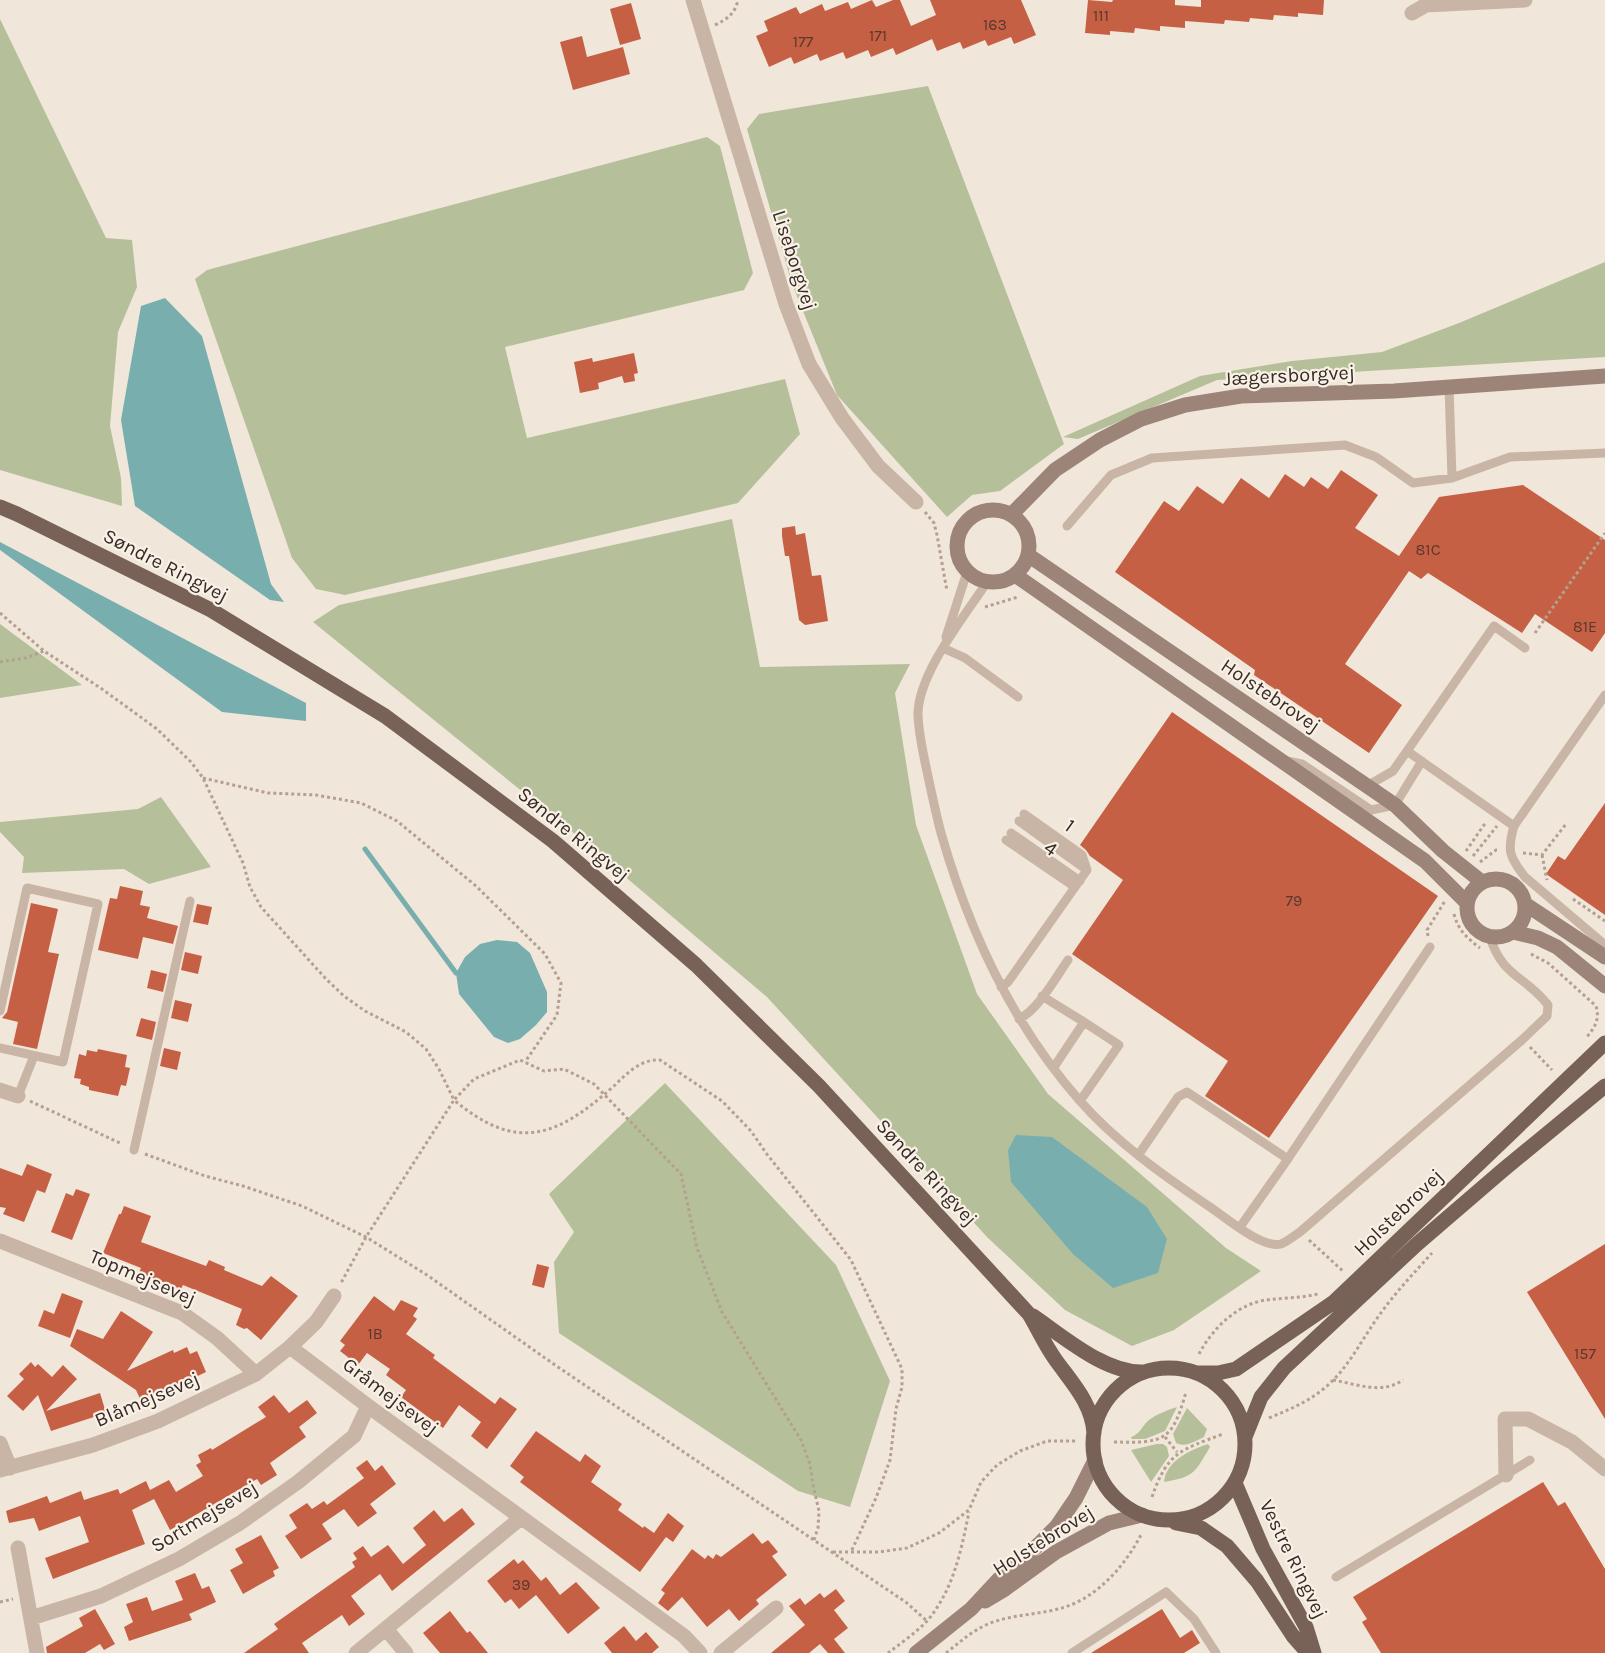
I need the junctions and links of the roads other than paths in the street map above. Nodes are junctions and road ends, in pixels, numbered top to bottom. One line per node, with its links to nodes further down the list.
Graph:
1 (693, 0): 8 (street, Liseborgvej)
2 (1525, 0): 3 (street)
3 (1412, 13)
4 (1605, 376): 5 (street, Jægersborgvej)
5 (1449, 386): 7 (lane); 10 (street, Jægersborgvej)
6 (1605, 453): 7 (lane)
7 (1452, 478): 11 (lane)
8 (916, 502)
9 (0, 507): 59 (main road, Søndre Ringvej)
10 (1011, 515): 12 (street); 13 (street)
11 (1066, 526)
12 (1028, 555): 14 (street); 23 (street, Holstebrovej)
13 (967, 572): 15 (street); 16 (lane)
14 (1015, 575): 15 (street); 21 (street)
15 (987, 582): 16 (lane)
16 (943, 648): 19 (lane); 40 (lane)
17 (1525, 648): 20 (lane)
18 (1605, 695): 26 (lane)
19 (1018, 696)
20 (1407, 751): 22 (lane); 23 (lane)
21 (1282, 760): 24 (lane); 32 (street)
22 (1422, 761): 24 (lane); 26 (lane)
23 (1367, 786): 24 (street, Holstebrovej)
24 (1395, 805): 28 (street, Holstebrovej)
25 (1022, 818): 29 (lane)
26 (1514, 826): 35 (lane)
27 (1008, 836): 29 (lane, 4)
28 (1482, 882): 31 (street); 32 (street)
29 (1078, 884): 40 (lane)
30 (190, 901): 53 (lane)
31 (1525, 904): 33 (street); 37 (street)
32 (1460, 907): 34 (street)
33 (1513, 932): 34 (street); 39 (street)
34 (1490, 937): 56 (lane)
35 (1605, 945)
36 (1430, 947): 55 (lane)
37 (1605, 957)
38 (1068, 960): 41 (lane)
39 (1605, 986)
40 (1001, 987): 43 (lane)
41 (1042, 996): 43 (lane); 44 (lane)
42 (0, 1011): 47 (lane)
43 (1019, 1019): 48 (lane)
44 (1084, 1022): 48 (lane); 52 (lane)
45 (1605, 1042): 62 (main road, Holstebrovej)
46 (0, 1048): 47 (lane)
47 (34, 1056): 51 (lane)
48 (1054, 1067): 52 (lane)
49 (1605, 1086): 66 (main road, Holstebrovej)
50 (0, 1090): 51 (street)
51 (18, 1096)
52 (1080, 1101): 54 (lane)
53 (134, 1150)
54 (1139, 1155): 55 (lane); 56 (lane)
55 (1288, 1159): 56 (lane)
56 (1240, 1227)
57 (0, 1241): 63 (street, Topmejsevej)
58 (334, 1296): 60 (street)
59 (1029, 1314): 61 (main road, Søndre Ringvej); 65 (main road, Søndre Ringvej)
60 (290, 1347): 63 (street, Blåmejsevej); 64 (street, Gråmejsevej)
61 (1153, 1370): 62 (main road); 65 (main road)
62 (1197, 1373): 66 (main road)
63 (256, 1374): 70 (street, Blåmejsevej)
64 (368, 1406): 75 (street, Gråmejsevej); 81 (street, Sortmejsevej)
65 (1094, 1433): 68 (main road)
66 (1245, 1437): 73 (main road)
67 (0, 1443): 70 (street, Blåmejsevej)
68 (1095, 1460): 74 (main road); 80 (street, Holstebrovej)
69 (1530, 1460): 72 (lane)
70 (5, 1469)
71 (1605, 1469): 72 (street)
72 (1506, 1475): 78 (lane)
73 (1235, 1483): 76 (main road); 92 (main road, Vestre Ringvej)
74 (1142, 1515): 76 (main road); 80 (street, Holstebrovej)
75 (521, 1518): 82 (street); 86 (street, Gråmejsevej)
76 (1161, 1520): 91 (main road, Vestre Ringvej)
77 (18, 1548): 81 (street)
78 (1336, 1577)
79 (776, 1608): 87 (street)
80 (971, 1609): 88 (street, Holstebrovej)
81 (31, 1618): 83 (street)
82 (386, 1629): 84 (street); 85 (street)
83 (37, 1653)
84 (356, 1653)
85 (406, 1653)
86 (700, 1653)
87 (721, 1653)
88 (916, 1653)
89 (1072, 1653): 90 (lane)
90 (1216, 1653)
91 (1308, 1653)
92 (1314, 1653)

